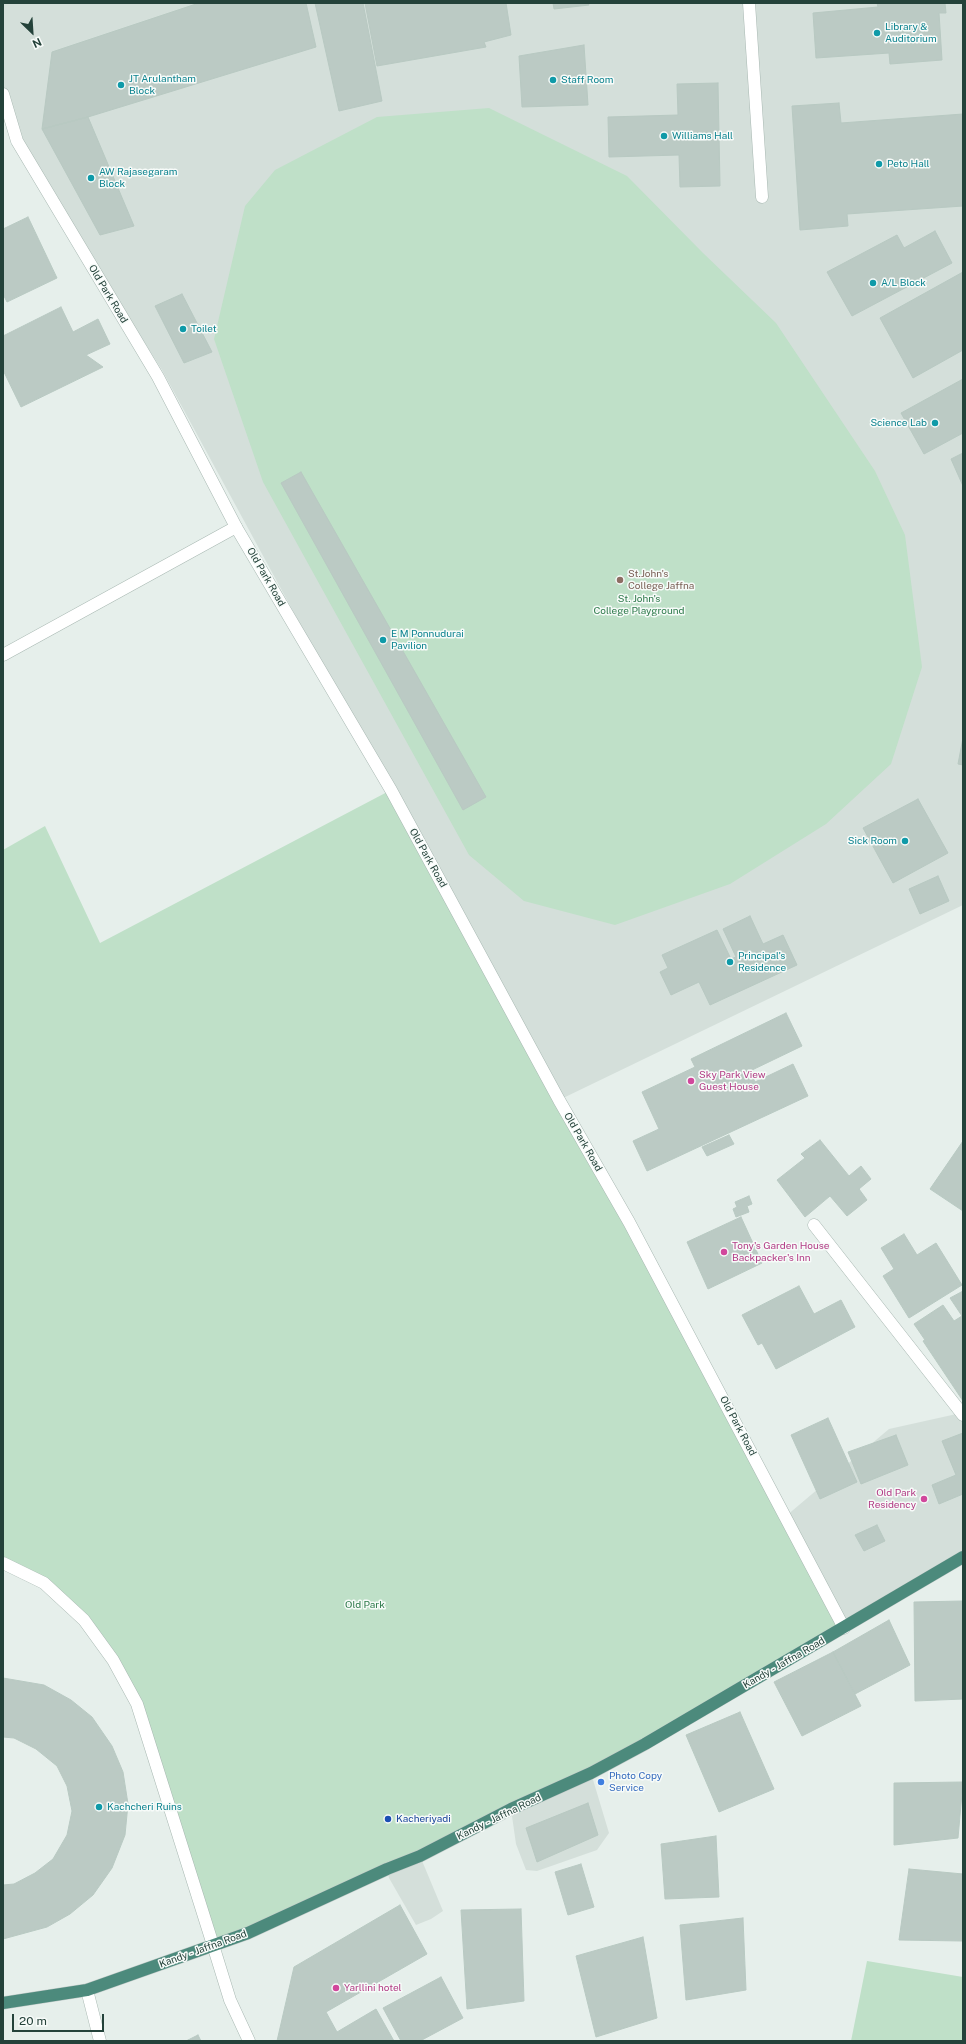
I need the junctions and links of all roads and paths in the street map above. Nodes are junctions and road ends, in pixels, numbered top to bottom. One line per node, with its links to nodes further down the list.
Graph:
1 (749, 3): 3 (street)
2 (3, 94): 4 (street, Old Park Road)
3 (762, 197)
4 (236, 527): 5 (street); 10 (street, Old Park Road)
5 (3, 655)
6 (814, 1225): 7 (street)
7 (963, 1415)
8 (963, 1557): 10 (highway, Kandy - Jaffna Road)
9 (3, 1563): 11 (street)
10 (844, 1628): 11 (highway, Kandy - Jaffna Road)
11 (213, 1945): 12 (highway, Kandy - Jaffna Road); 15 (street)
12 (87, 1990): 13 (highway, Kandy - Jaffna Road); 14 (street)
13 (3, 2004)
14 (100, 2041)
15 (249, 2041)

